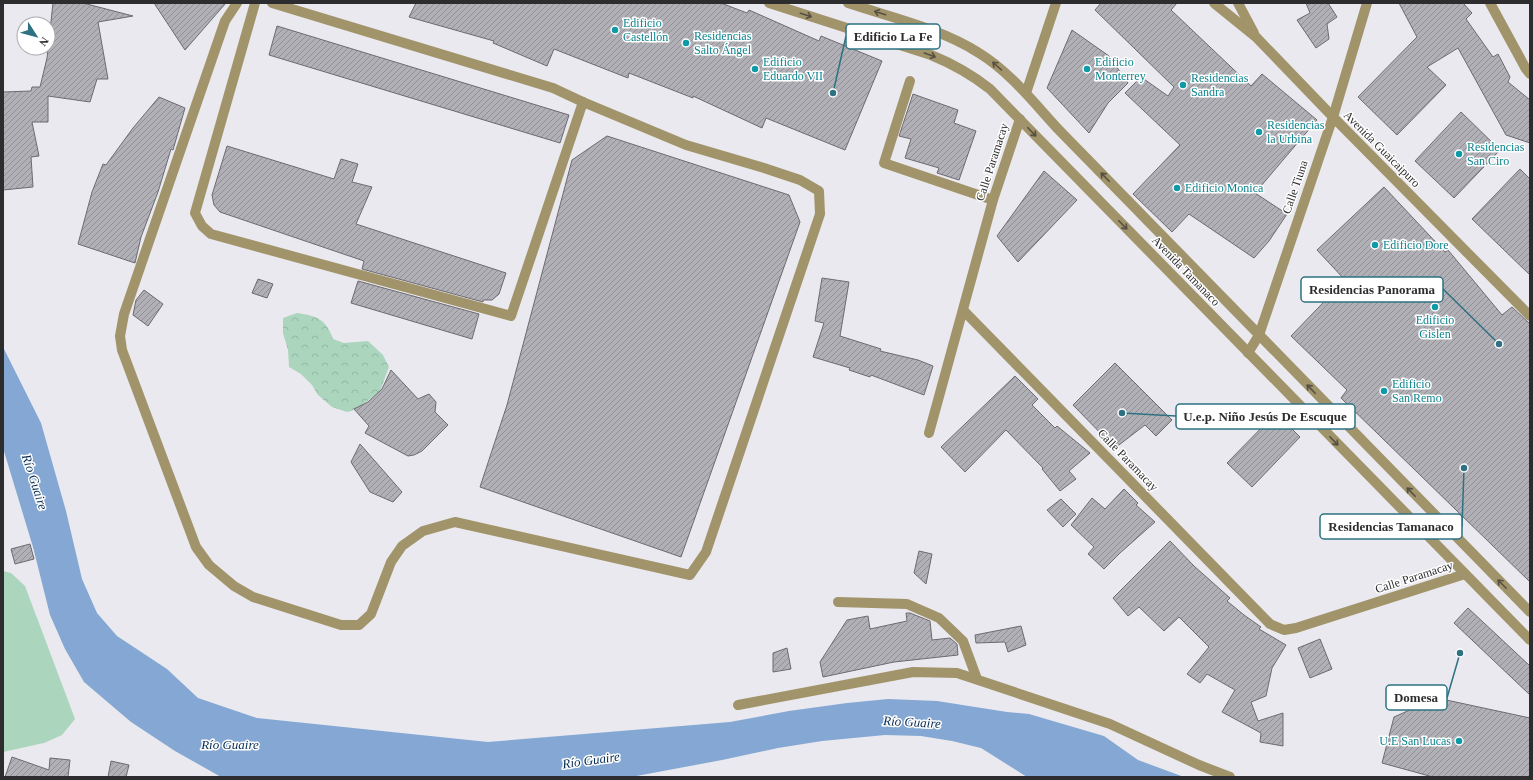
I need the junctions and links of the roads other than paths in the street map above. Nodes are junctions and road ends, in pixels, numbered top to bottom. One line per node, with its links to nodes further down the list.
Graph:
1 (237, 3): 15 (street)
2 (255, 3): 15 (street)
3 (272, 3): 15 (street)
4 (769, 3): 17 (street, Avenida Tamanaco, one-way to 17)
5 (848, 3): 14 (street, Avenida Tamanaco, one-way to 5)
6 (1056, 3): 14 (street)
7 (1214, 3): 11 (street, Avenida Guaicaipuro)
8 (1238, 3): 11 (street)
9 (1367, 3): 16 (street, Calle Tiuna)
10 (1490, 3): 12 (street)
11 (1256, 37): 16 (street, Avenida Guaicaipuro)
12 (1530, 74)
13 (910, 81): 18 (street)
14 (1026, 93): 21 (street, Avenida Tamanaco, one-way to 14)
15 (583, 102)
16 (1333, 117): 20 (street, Avenida Guaicaipuro); 21 (street, Calle Tiuna)
17 (1020, 119): 18 (street, Calle Paramacay); 22 (street, Avenida Tamanaco, one-way to 22)
18 (993, 200): 19 (street, Calle Paramacay)
19 (963, 310): 23 (street); 24 (street, Calle Paramacay)
20 (1530, 316)
21 (1259, 335): 22 (street, Calle Tiuna); 26 (street, Avenida Tamanaco, one-way to 21)
22 (1248, 353): 24 (street, Avenida Tamanaco, one-way to 24)
23 (929, 433)
24 (1465, 574): 27 (street, Avenida Tamanaco)
25 (838, 602): 28 (street)
26 (1530, 612)
27 (1530, 640)
28 (977, 679): 29 (street); 30 (street)
29 (738, 705)
30 (1230, 777)

